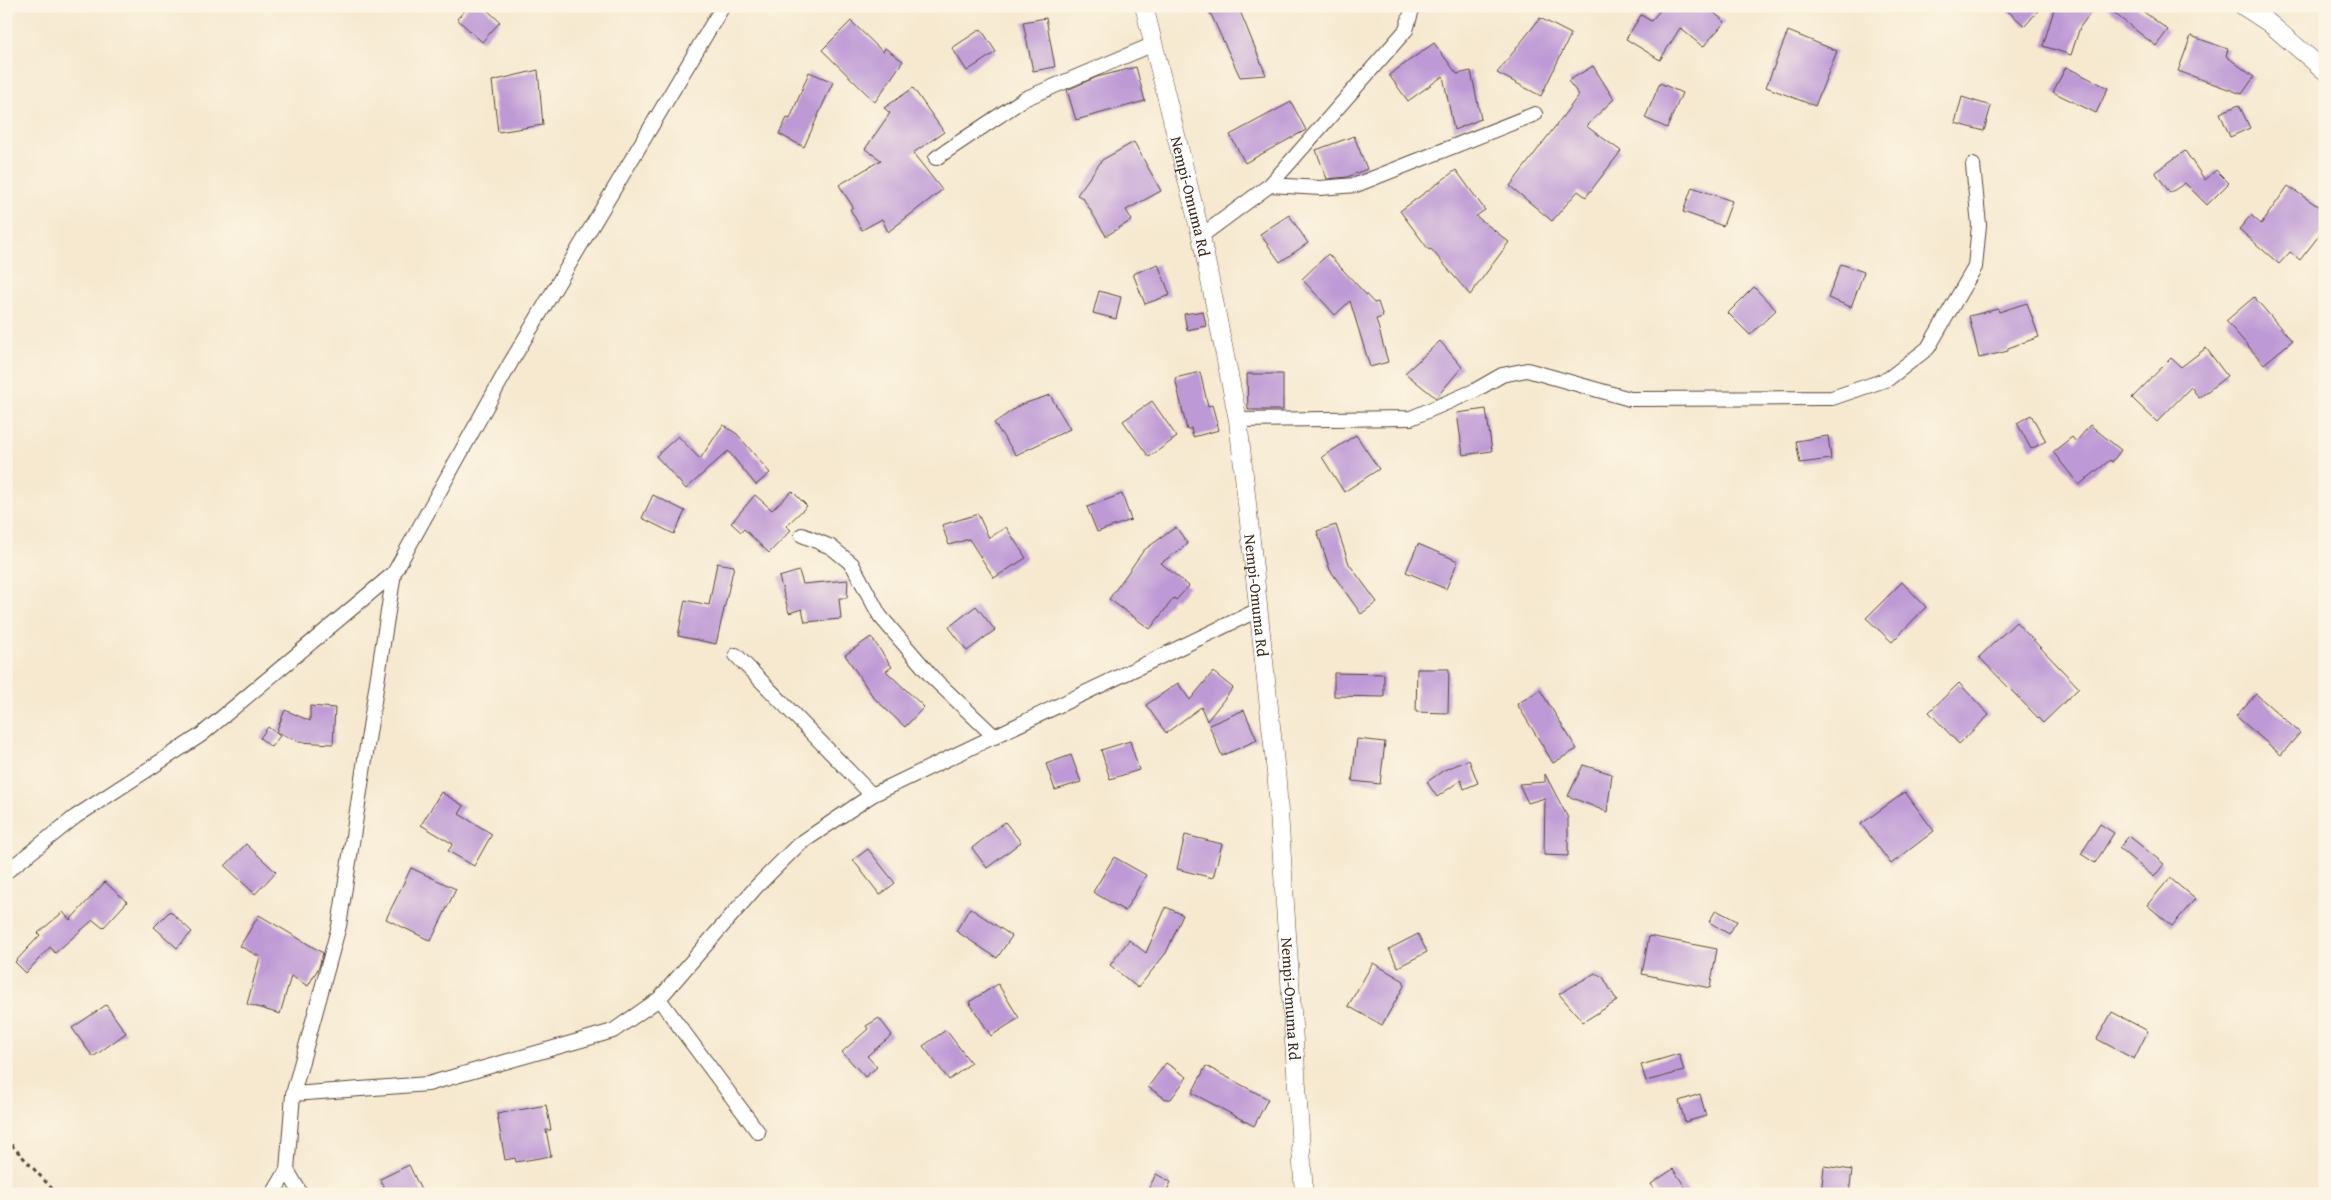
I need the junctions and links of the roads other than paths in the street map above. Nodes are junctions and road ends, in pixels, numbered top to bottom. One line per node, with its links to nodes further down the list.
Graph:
1 (722, 6): 14 (street)
2 (1144, 6): 5 (street, Nempi-Omuma Rd)
3 (1413, 6): 10 (street)
4 (2243, 6): 6 (street)
5 (1154, 44): 8 (street); 11 (street, Nempi-Omuma Rd)
6 (2325, 70)
7 (1535, 114): 10 (street)
8 (936, 158)
9 (1973, 165): 12 (street)
10 (1270, 185): 11 (street)
11 (1201, 236): 12 (street, Nempi-Omuma Rd)
12 (1238, 420): 15 (street, Nempi-Omuma Rd)
13 (802, 535): 17 (street)
14 (394, 573): 19 (street); 21 (street)
15 (1258, 610): 17 (street); 26 (street, Nempi-Omuma Rd)
16 (736, 655): 18 (street)
17 (995, 737): 18 (street)
18 (872, 796): 20 (street)
19 (6, 872)
20 (659, 999): 21 (street); 22 (street)
21 (293, 1094): 23 (street)
22 (758, 1132)
23 (287, 1170): 24 (street); 25 (street)
24 (273, 1194)
25 (301, 1194)
26 (1304, 1194)

